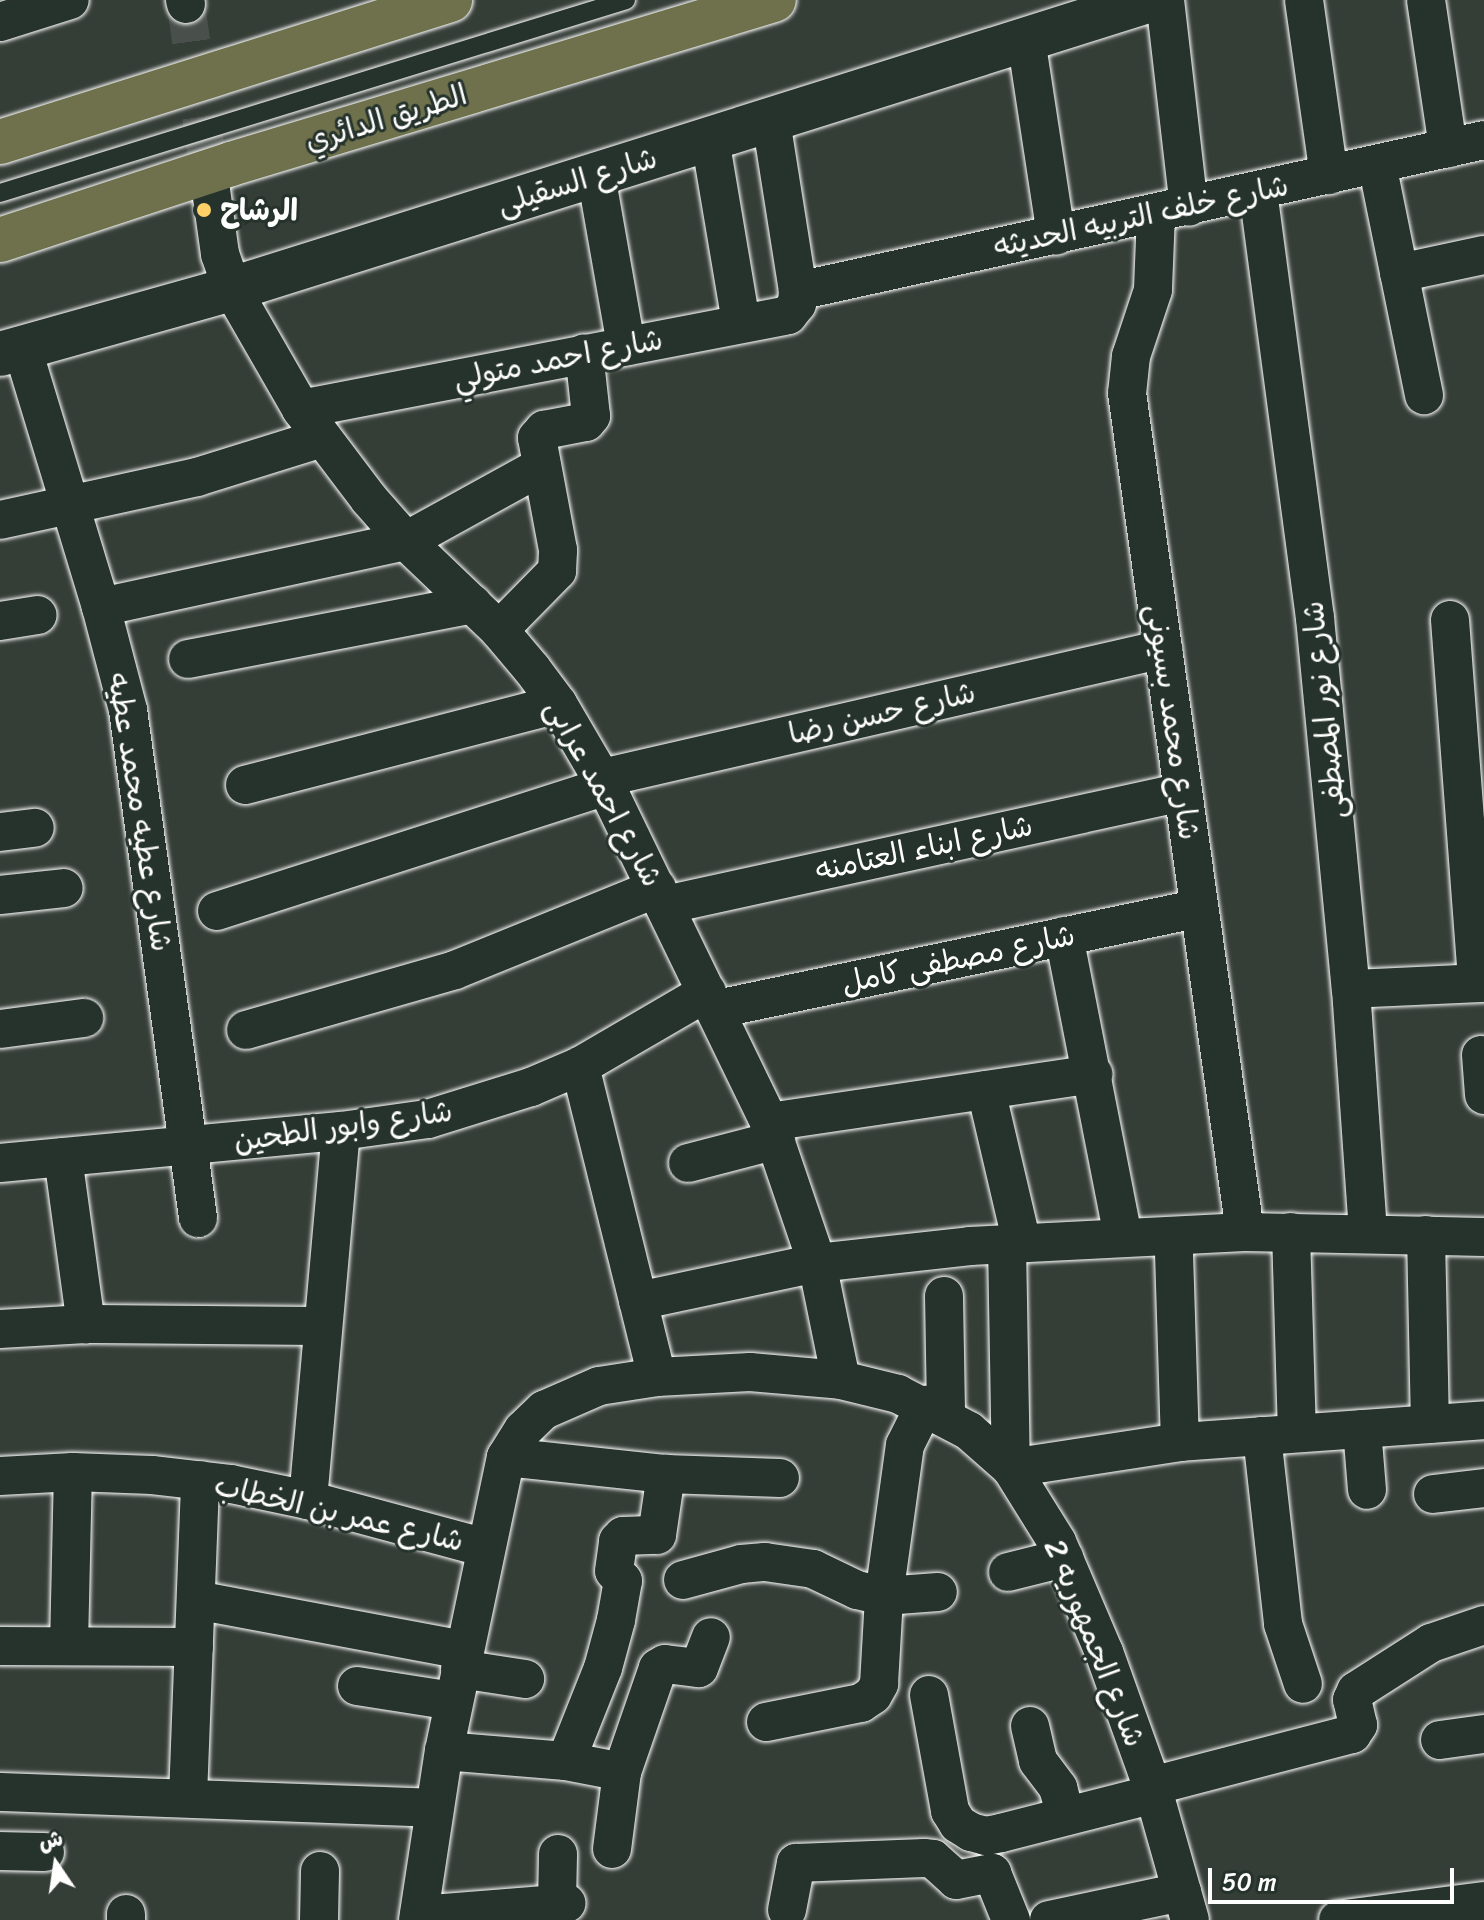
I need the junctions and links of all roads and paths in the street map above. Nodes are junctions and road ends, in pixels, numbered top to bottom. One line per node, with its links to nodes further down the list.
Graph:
1 (70, 0): 9 (street)
2 (450, 0): 13 (highway)
3 (626, 0): 20 (lane)
4 (774, 0): 23 (highway, الطريق الدائري)
5 (1151, 0): 10 (street, شارع السقيلى)
6 (1165, 0): 21 (street, شارع محمد بسيونى)
7 (1304, 0): 17 (street)
8 (1426, 0): 14 (street)
9 (0, 22)
10 (1026, 39): 11 (street, شارع السقيلى); 22 (street)
11 (771, 120): 12 (street, شارع السقيلى); 27 (street)
12 (710, 139): 16 (street, شارع السقيلى); 28 (street)
13 (0, 142)
14 (1466, 144): 15 (street, شارع خلف التربيه الحديثه)
15 (1377, 164): 17 (street, شارع خلف التربيه الحديثه); 25 (street)
16 (596, 175): 26 (street, شارع السقيلى); 29 (street)
17 (1329, 175): 19 (street, شارع خلف التربيه الحديثه)
18 (211, 190): 26 (street, شارع احمد عرابى)
19 (1258, 191): 21 (street, شارع خلف التربيه الحديثه); 56 (street, شارع نور المصطفى)
20 (0, 193)
21 (1172, 210): 22 (street, شارع خلف التربيه الحديثه); 43 (street, شارع محمد بسيونى)
22 (1056, 236): 27 (street, شارع خلف التربيه الحديثه)
23 (0, 240)
24 (1484, 255): 25 (street)
25 (1399, 273): 32 (street)
26 (232, 289): 30 (street, شارع السقيلى); 33 (street, شارع احمد عرابى)
27 (798, 291): 28 (street, شارع احمد متولي)
28 (741, 323): 29 (street, شارع احمد متولي)
29 (626, 346): 31 (street, شارع احمد متولي)
30 (11, 350): 35 (street, شارع عطيه محمد عطيه)
31 (584, 353): 33 (street, شارع احمد متولي); 34 (street)
32 (1424, 395)
33 (312, 424): 35 (street, شارع احمد متولي); 37 (street, شارع احمد عرابى)
34 (542, 466): 37 (street); 40 (street)
35 (71, 506): 36 (street, شارع احمد متولي); 38 (street, شارع عطيه محمد عطيه)
36 (0, 520)
37 (406, 541): 38 (street); 40 (street, شارع احمد عرابى)
38 (101, 607): 68 (street, شارع عطيه محمد عطيه)
39 (38, 615): 42 (street)
40 (486, 617): 44 (street); 45 (street, شارع احمد عرابى)
41 (1450, 620): 55 (street)
42 (0, 621)
43 (1163, 649): 46 (street, شارع حسن رضا); 48 (street, شارع محمد بسيونى)
44 (188, 659)
45 (558, 704): 46 (street, شارع احمد عرابى); 47 (street)
46 (604, 782): 51 (street, شارع احمد عرابى); 53 (street, شارع حسن رضا)
47 (245, 785)
48 (1183, 792): 51 (street, شارع ابناء العتامنه); 52 (street, شارع محمد بسيونى)
49 (64, 888): 50 (street)
50 (0, 895)
51 (661, 896): 57 (street, شارع احمد عرابى); 60 (street, شارع ابناء العتامنه)
52 (1199, 908): 54 (street, شارع مصطفى كامل); 73 (street, شارع محمد بسيونى)
53 (217, 911)
54 (1064, 936): 57 (street, شارع مصطفى كامل); 63 (street)
55 (1480, 983): 56 (street)
56 (1351, 989): 75 (street, شارع نور المصطفى)
57 (712, 1000): 62 (street, شارع وابور الطحين); 67 (street, شارع احمد عرابى)
58 (84, 1018): 59 (street)
59 (0, 1029)
60 (246, 1030)
61 (1481, 1055): 65 (street)
62 (580, 1066): 66 (street, شارع وابور الطحين); 83 (street)
63 (1093, 1074): 64 (street); 77 (street)
64 (986, 1090): 67 (street); 79 (street)
65 (1484, 1095)
66 (341, 1131): 68 (street, شارع وابور الطحين); 85 (street)
67 (773, 1131): 71 (street); 81 (street, شارع احمد عرابى)
68 (188, 1146): 69 (street, شارع وابور الطحين); 72 (street, شارع عطيه محمد عطيه)
69 (63, 1157): 70 (street, شارع وابور الطحين); 84 (street)
70 (0, 1163)
71 (688, 1163)
72 (198, 1218)
73 (1245, 1232): 74 (street); 77 (street)
74 (1291, 1232): 75 (street); 93 (street)
75 (1368, 1233): 76 (street)
76 (1426, 1235): 78 (street); 91 (street)
77 (1123, 1236): 79 (street)
78 (1484, 1237)
79 (1014, 1244): 81 (street); 96 (street)
80 (1174, 1253): 94 (street)
81 (817, 1263): 83 (street); 88 (street, شارع احمد عرابى)
82 (944, 1296): 89 (street)
83 (638, 1301): 87 (street)
84 (86, 1324): 85 (street); 86 (street)
85 (323, 1326): 105 (street)
86 (0, 1329)
87 (657, 1377): 88 (street, شارع الجمهوريه 2); 95 (street, شارع الجمهوريه 2)
88 (841, 1380): 89 (street, شارع الجمهوريه 2)
89 (936, 1410): 96 (street, شارع الجمهوريه 2); 111 (street)
90 (1484, 1420): 91 (street)
91 (1430, 1424): 92 (street)
92 (1362, 1429): 93 (street); 103 (street)
93 (1279, 1434): 94 (street); 120 (street)
94 (1180, 1442): 96 (street)
95 (506, 1457): 98 (street); 106 (street)
96 (1011, 1468): 107 (street, شارع الجمهوريه 2)
97 (73, 1472): 99 (street, شارع عمر بن الخطاب); 101 (street, شارع عمر بن الخطاب); 116 (street)
98 (666, 1474): 100 (street); 128 (street)
99 (0, 1476)
100 (780, 1478)
101 (200, 1480): 105 (street, شارع عمر بن الخطاب); 112 (street)
102 (1484, 1488): 104 (street)
103 (1369, 1490)
104 (1433, 1494)
105 (308, 1500): 106 (street, شارع عمر بن الخطاب)
106 (486, 1548): 118 (street)
107 (1064, 1558): 108 (street); 130 (street, شارع الجمهوريه 2)
108 (1008, 1572)
109 (683, 1580): 111 (street)
110 (938, 1592): 111 (street)
111 (884, 1596): 123 (street)
112 (196, 1600): 117 (street); 118 (street)
113 (1484, 1625): 130 (street)
114 (711, 1637): 129 (street)
115 (0, 1646): 116 (street)
116 (69, 1646): 117 (street)
117 (194, 1647): 132 (street)
118 (459, 1673): 119 (street); 121 (street); 127 (street)
119 (525, 1679)
120 (1303, 1684)
121 (357, 1686)
122 (929, 1695): 134 (street)
123 (766, 1722)
124 (1030, 1726): 134 (street)
125 (1484, 1734): 126 (street)
126 (1440, 1740)
127 (444, 1751): 128 (street); 133 (street)
128 (566, 1761): 129 (street)
129 (622, 1772): 135 (street)
130 (1153, 1790): 134 (street); 141 (street, شارع الجمهوريه 2)
131 (0, 1792): 132 (street)
132 (188, 1797): 133 (street)
133 (433, 1808): 144 (street)
134 (1066, 1816)
135 (612, 1849)
136 (0, 1851): 137 (street)
137 (45, 1852)
138 (558, 1854): 144 (street)
139 (320, 1871): 145 (street)
140 (1484, 1901): 143 (street)
141 (1186, 1906): 147 (street)
142 (787, 1910): 146 (street)
143 (1415, 1915): 148 (street)
144 (419, 1918)
145 (319, 1920)
146 (1011, 1920)
147 (1049, 1920)
148 (1338, 1920)

